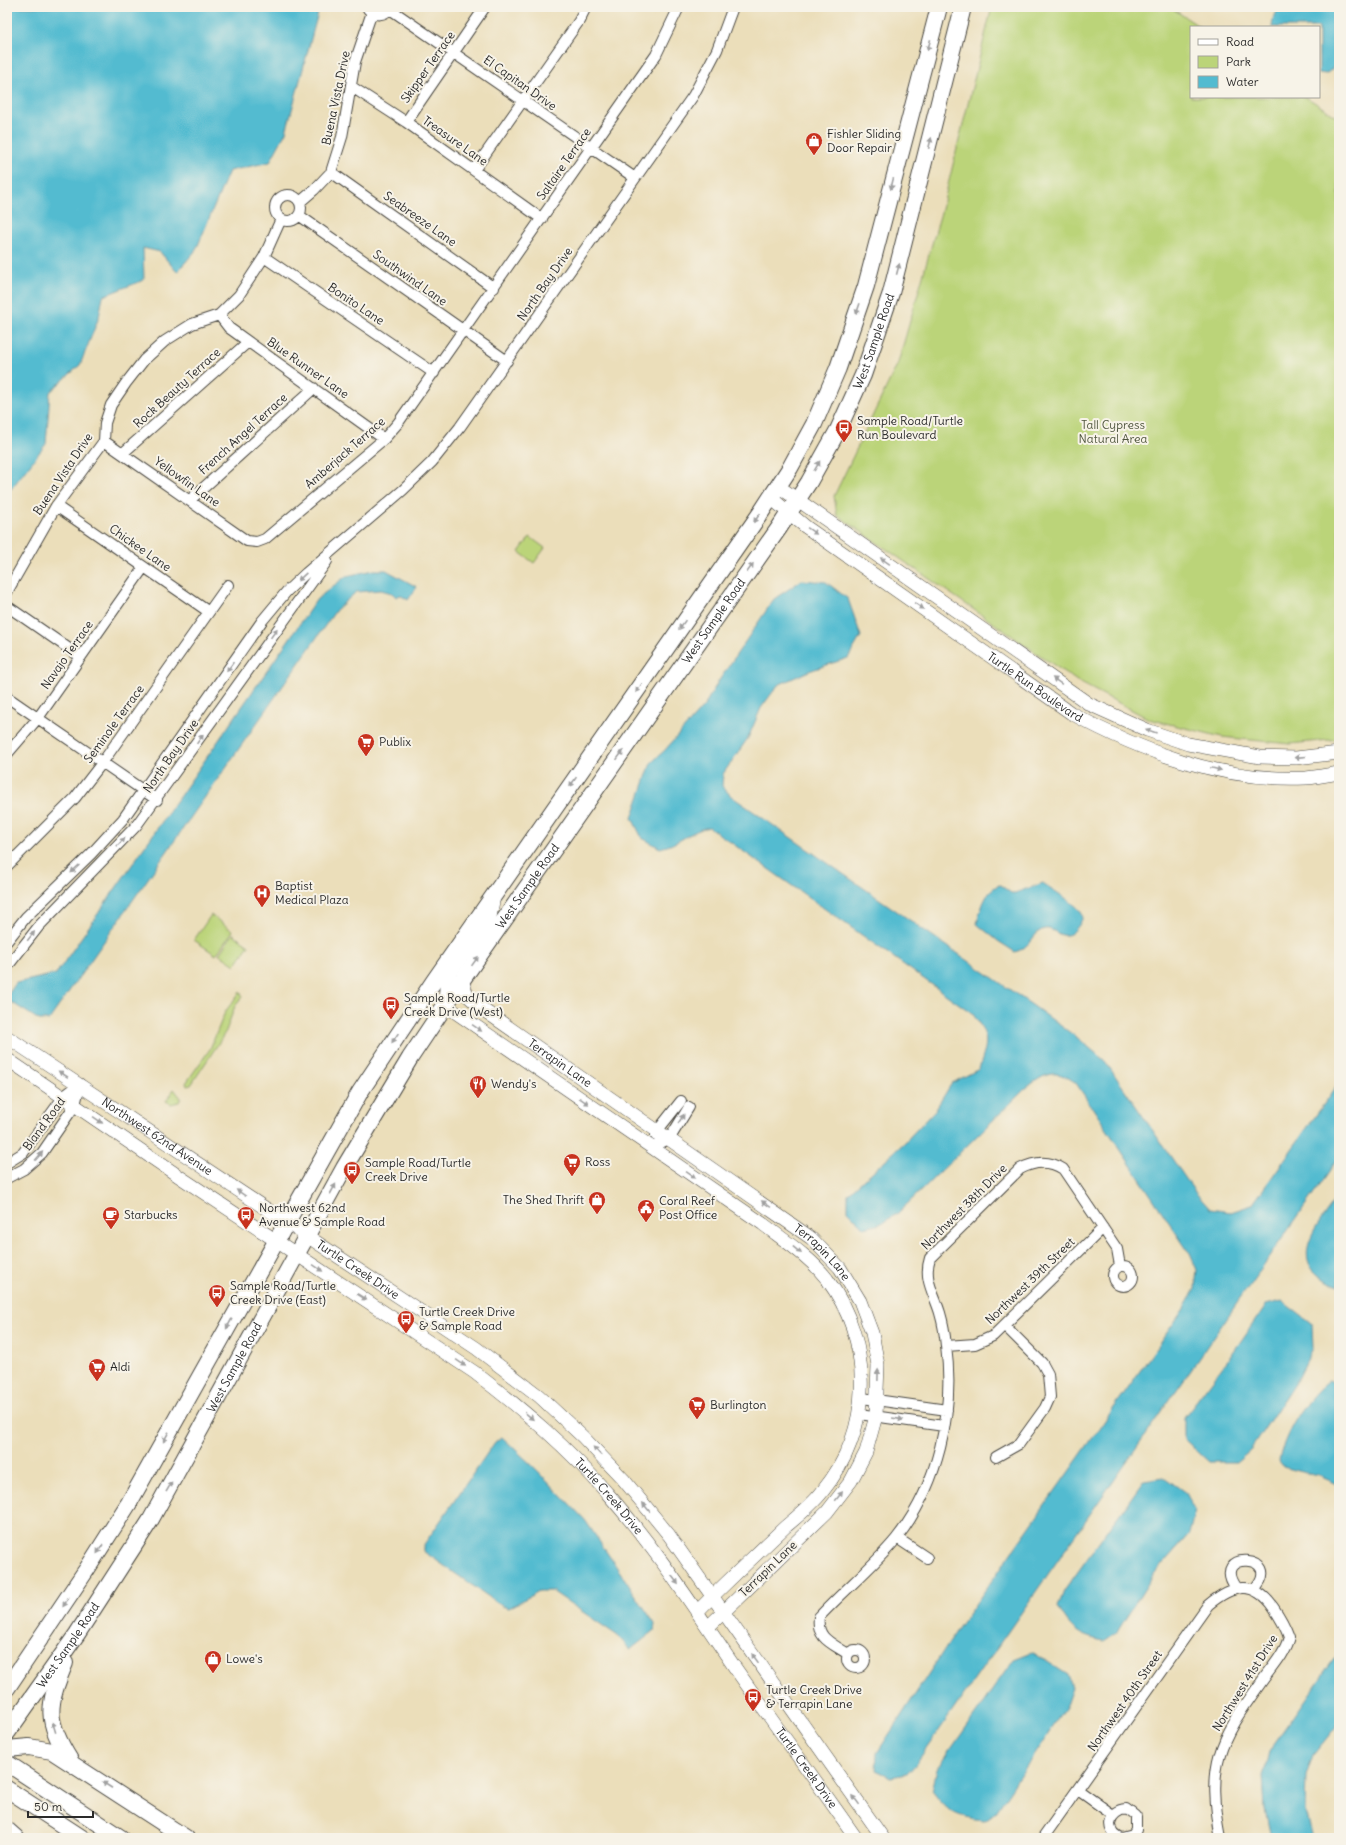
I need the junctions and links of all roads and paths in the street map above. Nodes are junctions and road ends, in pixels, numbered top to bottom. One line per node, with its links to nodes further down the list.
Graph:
1 (485, 7): 9 (street, Skipper Terrace)
2 (586, 7): 11 (street)
3 (679, 7): 13 (street, Saltaire Terrace)
4 (733, 7): 16 (street, North Bay Drive)
5 (939, 7): 32 (main road, West Sample Road, one-way to 32)
6 (963, 7): 35 (main road, West Sample Road, one-way to 6)
7 (391, 8): 8 (street); 9 (street, El Capitan Drive)
8 (369, 10): 10 (street, Buena Vista Drive)
9 (454, 52): 11 (street, El Capitan Drive); 12 (street, Skipper Terrace)
10 (352, 87): 12 (street, Treasure Lane); 15 (street, Buena Vista Drive)
11 (522, 101): 13 (street, El Capitan Drive); 14 (street)
12 (406, 122): 14 (street, Treasure Lane)
13 (591, 148): 16 (street, El Capitan Drive); 20 (street, Saltaire Terrace)
14 (474, 170): 20 (street, Treasure Lane)
15 (331, 172): 17 (street, Buena Vista Drive); 22 (street, Seabreeze Lane)
16 (635, 178): 26 (street, North Bay Drive)
17 (300, 202): 18 (street); 19 (street)
18 (300, 216): 19 (street); 24 (street, Southwind Lane)
19 (281, 219): 21 (street, Buena Vista Drive)
20 (542, 219): 22 (street, Saltaire Terrace)
21 (264, 257): 23 (street, Buena Vista Drive); 27 (street, Bonito Lane)
22 (494, 288): 24 (street, Saltaire Terrace)
23 (219, 315): 25 (street, Blue Runner Lane); 30 (street, Buena Vista Drive)
24 (464, 331): 26 (street, Southwind Lane); 27 (street, Amberjack Terrace)
25 (248, 342): 28 (street, Blue Runner Lane); 31 (street, Rock Beauty Terrace)
26 (507, 361): 37 (street, North Bay Drive)
27 (434, 373): 29 (street, Amberjack Terrace)
28 (314, 388): 29 (street, Blue Runner Lane); 33 (street, French Angel Terrace)
29 (384, 439): 36 (street, Amberjack Terrace)
30 (104, 441): 31 (street, Yellowfin Lane); 34 (street, Buena Vista Drive)
31 (123, 454): 33 (street, Yellowfin Lane)
32 (774, 492): 35 (street, Turtle Run Boulevard); 46 (main road, West Sample Road, one-way to 46)
33 (190, 500): 36 (street, Yellowfin Lane)
34 (56, 506): 38 (street, Chickee Lane); 40 (street, Buena Vista Drive)
35 (793, 506): 47 (street, Turtle Run Boulevard, one-way to 35); 50 (street, Turtle Run Boulevard, one-way to 50); 51 (main road, West Sample Road, one-way to 35)
36 (257, 542)
37 (339, 546): 52 (street, North Bay Drive, one-way to 52); 53 (street, North Bay Drive, one-way to 37)
38 (144, 567): 42 (street, Chickee Lane); 43 (street, Navajo Terrace)
39 (228, 585): 42 (street, Seminole Terrace)
40 (7, 592)
41 (7, 606): 43 (street)
42 (209, 612): 49 (street, Seminole Terrace)
43 (81, 657): 45 (street, Navajo Terrace)
44 (7, 697): 45 (street)
45 (38, 718): 48 (street, Navajo Terrace); 49 (street)
46 (595, 750): 51 (main road); 55 (main road, West Sample Road, one-way to 55)
47 (1339, 753)
48 (7, 754)
49 (102, 763): 52 (street); 54 (street, Seminole Terrace)
50 (1339, 773)
51 (598, 787): 60 (main road, West Sample Road, one-way to 51)
52 (143, 791): 53 (street); 56 (street, North Bay Drive, one-way to 56)
53 (157, 800): 57 (street, North Bay Drive, one-way to 53)
54 (7, 866)
55 (494, 894): 61 (street); 72 (main road, West Sample Road, one-way to 72)
56 (38, 905): 57 (street); 58 (street, North Bay Drive)
57 (50, 915): 59 (street, North Bay Drive, one-way to 57)
58 (7, 941)
59 (7, 967)
60 (462, 980): 61 (main road, West Sample Road); 67 (street, Terrapin Lane)
61 (445, 1005): 69 (street, Terrapin Lane, one-way to 69); 74 (main road, West Sample Road, one-way to 61)
62 (7, 1037): 64 (street, Northwest 62nd Avenue, one-way to 62)
63 (7, 1059): 65 (street, Northwest 62nd Avenue)
64 (80, 1084): 65 (street, Bland Road); 66 (street, Bland Road); 72 (street, Northwest 62nd Avenue, one-way to 64)
65 (64, 1096): 66 (street, Northwest 62nd Avenue); 70 (street, Bland Road)
66 (76, 1104): 71 (street, Bland Road, one-way to 66); 75 (street, Northwest 62nd Avenue, one-way to 75)
67 (658, 1130): 68 (street, Terrapin Lane); 68 (street, one-way to 67); 69 (street)
68 (670, 1138): 69 (street); 83 (street, Terrapin Lane, one-way to 68)
69 (652, 1148): 82 (street, Terrapin Lane, one-way to 82)
70 (7, 1163)
71 (7, 1178)
72 (286, 1222): 74 (street, Northwest 62nd Avenue); 75 (main road, West Sample Road)
73 (1103, 1228): 77 (street); 78 (street, Northwest 39th Street); 79 (street, Northwest 38th Drive)
74 (307, 1235): 76 (main road, West Sample Road); 80 (street, Turtle Creek Drive)
75 (275, 1240): 76 (street, Turtle Creek Drive); 102 (main road, West Sample Road, one-way to 102)
76 (297, 1254): 81 (street, Turtle Creek Drive, one-way to 81); 101 (main road, West Sample Road, one-way to 76)
77 (1120, 1266)
78 (1005, 1326): 79 (street, Northwest 39th Street); 88 (street)
79 (946, 1346): 84 (street, Northwest 38th Drive)
80 (510, 1373): 81 (street); 89 (street, Turtle Creek Drive, one-way to 80)
81 (499, 1391): 90 (street, Turtle Creek Drive, one-way to 90)
82 (862, 1398): 83 (street); 85 (street, Terrapin Lane)
83 (878, 1400): 84 (street); 86 (street, Terrapin Lane)
84 (947, 1410): 87 (street, Northwest 38th Drive)
85 (859, 1414): 86 (street); 91 (street, Terrapin Lane)
86 (876, 1416): 87 (street, one-way to 87); 93 (street, Terrapin Lane, one-way to 86)
87 (944, 1426): 92 (street, Northwest 38th Drive)
88 (996, 1457)
89 (623, 1479): 90 (street); 97 (street, Turtle Creek Drive, one-way to 89)
90 (597, 1482): 98 (street, Turtle Creek Drive, one-way to 98)
91 (822, 1493): 93 (street); 97 (street, Terrapin Lane)
92 (897, 1538): 94 (street); 103 (street, Northwest 38th Drive)
93 (798, 1540): 99 (street, Terrapin Lane)
94 (927, 1558)
95 (1236, 1588): 96 (street); 96 (street); 110 (street, Northwest 40th Street)
96 (1254, 1589): 121 (street, Northwest 41st Drive)
97 (712, 1597): 98 (street, Terrapin Lane); 99 (street, Turtle Creek Drive)
98 (698, 1611): 100 (street, Turtle Creek Drive)
99 (723, 1613): 100 (street, Terrapin Lane); 113 (street, Turtle Creek Drive, one-way to 99)
100 (708, 1627): 117 (street, Turtle Creek Drive)
101 (77, 1634): 106 (main road, West Sample Road); 108 (main road, one-way to 101)
102 (32, 1652): 104 (main road); 105 (main road, West Sample Road)
103 (848, 1654)
104 (7, 1667)
105 (7, 1688)
106 (7, 1733)
107 (7, 1749): 108 (main road)
108 (71, 1762): 116 (main road, one-way to 108)
109 (7, 1763): 115 (main road)
110 (1078, 1790): 112 (street); 119 (street, Northwest 40th Street)
111 (11, 1792): 114 (main road)
112 (1113, 1815): 120 (street); 120 (street)
113 (880, 1835): 118 (street)
114 (82, 1838)
115 (121, 1838)
116 (186, 1838)
117 (856, 1838)
118 (863, 1838)
119 (1043, 1838)
120 (1121, 1838)
121 (1221, 1838)

